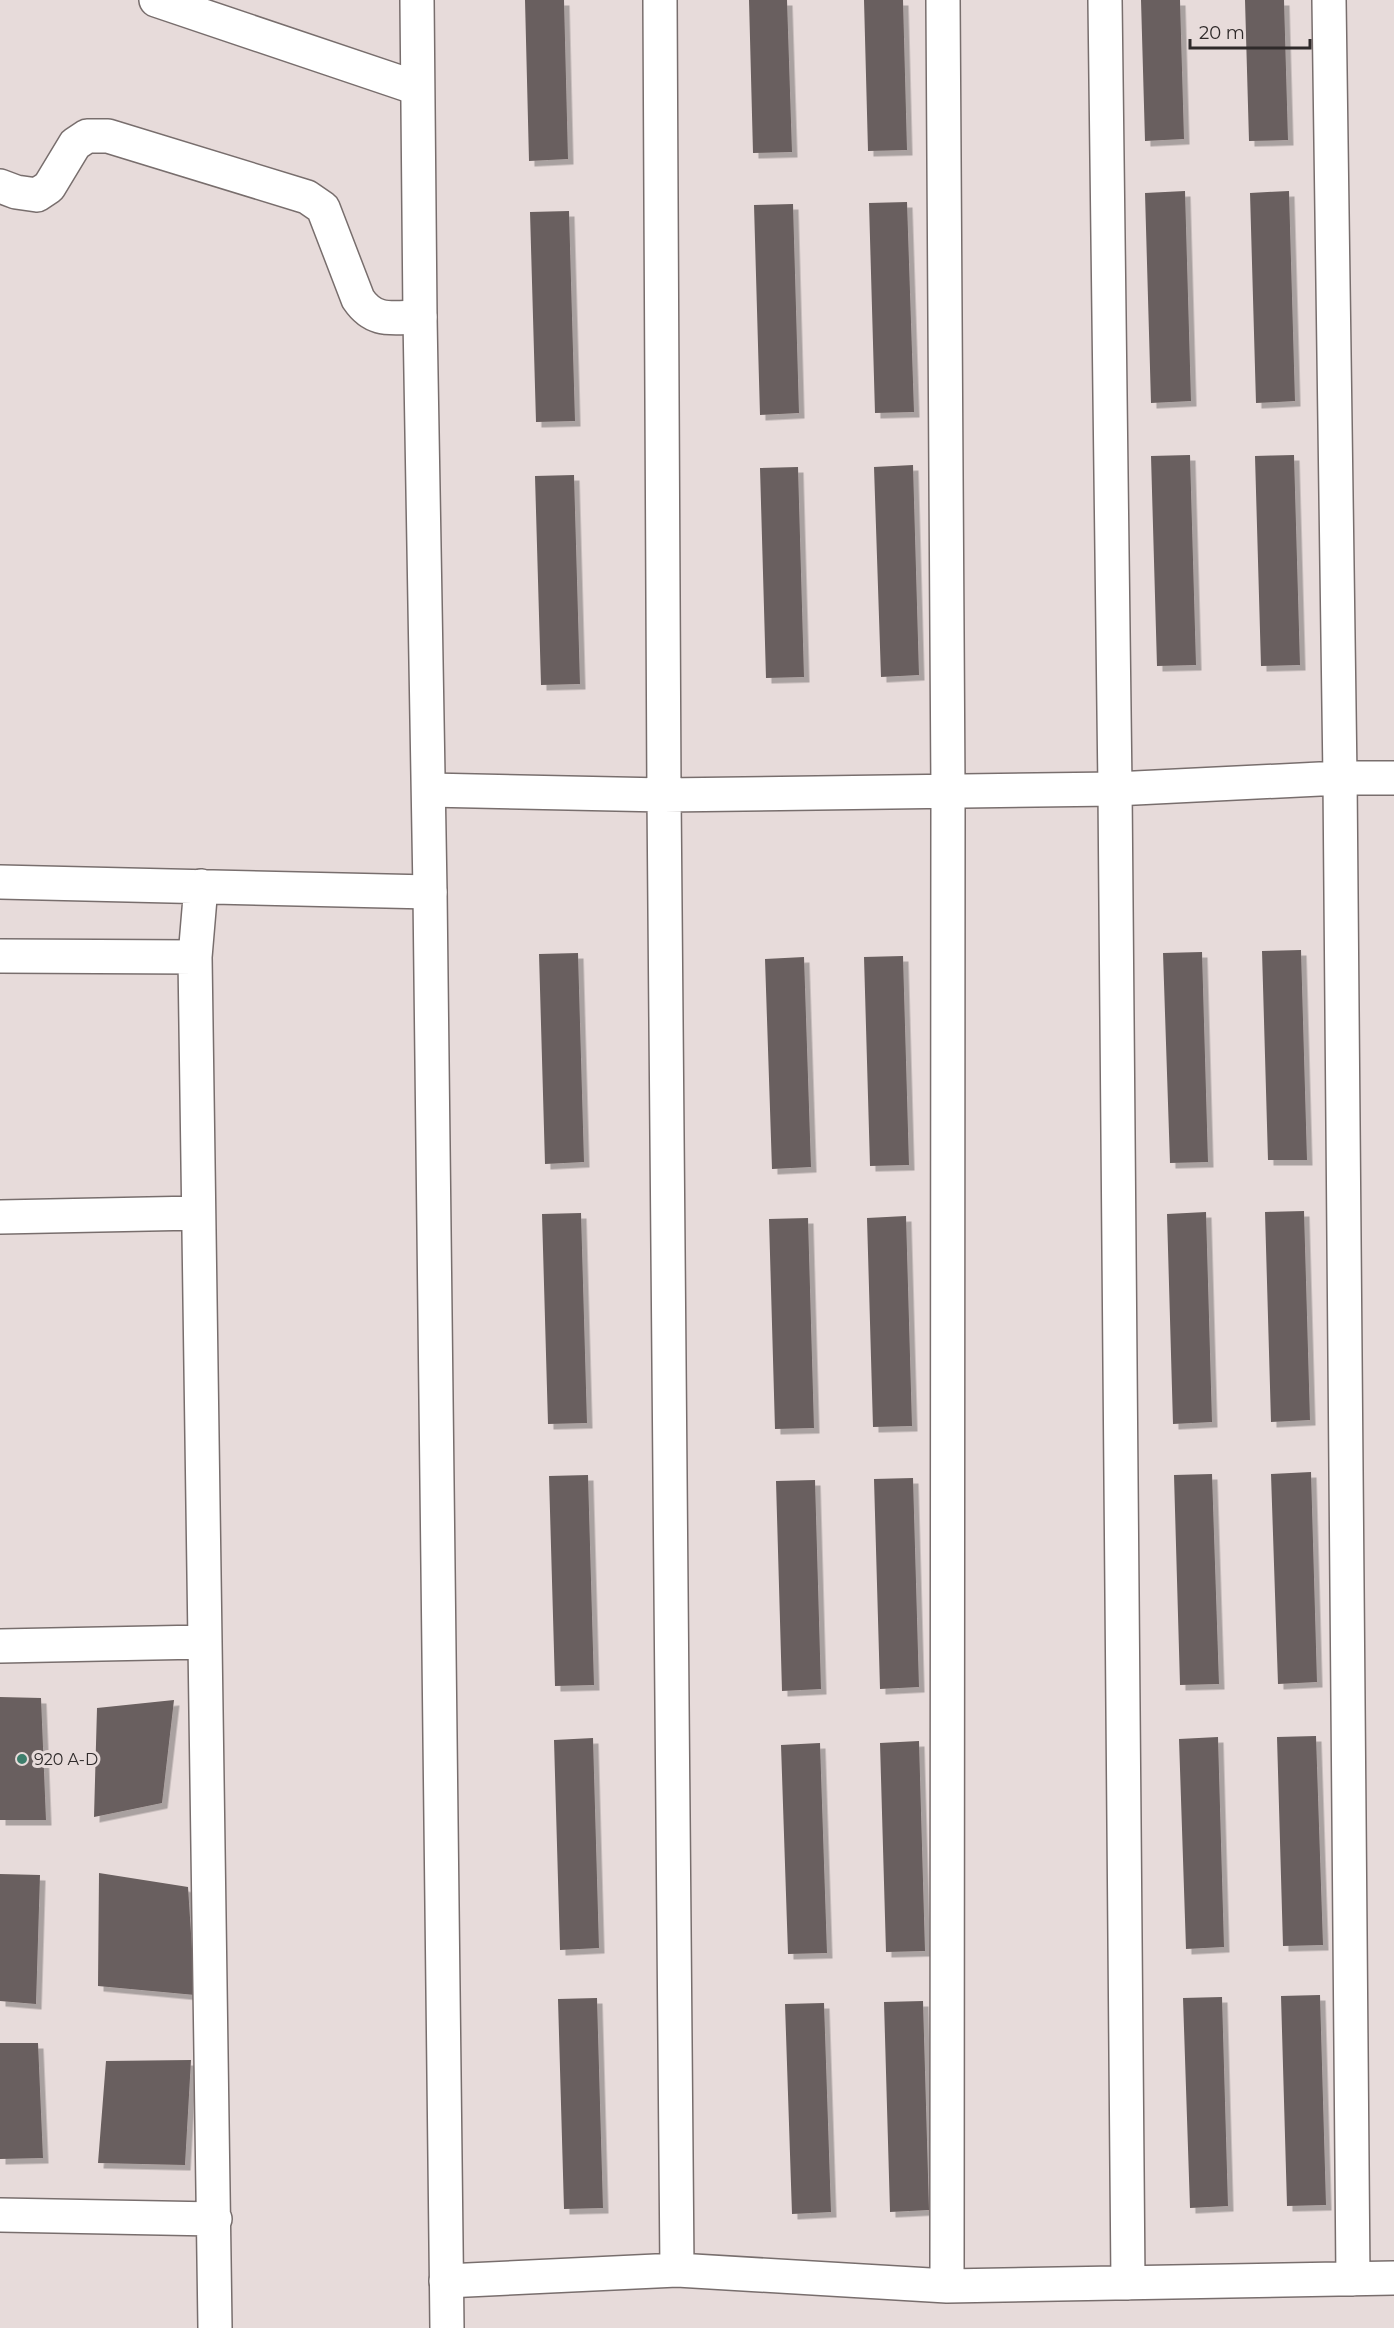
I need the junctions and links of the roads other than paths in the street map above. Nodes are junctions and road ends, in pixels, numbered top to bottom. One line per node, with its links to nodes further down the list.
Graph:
1 (156, 0): 7 (street)
2 (417, 0): 7 (street)
3 (660, 0): 15 (street)
4 (943, 0): 14 (street)
5 (1105, 0): 12 (street)
6 (1329, 0): 10 (street)
7 (417, 88): 9 (street)
8 (0, 186): 9 (street)
9 (420, 317): 13 (street)
10 (1340, 778): 11 (street); 12 (street); 29 (street)
11 (1394, 778)
12 (1114, 789): 14 (street); 31 (street)
13 (429, 790): 15 (street); 18 (street)
14 (948, 791): 15 (street); 32 (street)
15 (664, 795): 27 (street)
16 (0, 882): 17 (street)
17 (201, 886): 18 (street); 20 (street)
18 (430, 892): 30 (street)
19 (0, 956): 20 (street)
20 (195, 957): 21 (street)
21 (198, 1213): 22 (street); 23 (street)
22 (0, 1217)
23 (203, 1642): 24 (street); 26 (street)
24 (0, 1646)
25 (0, 2215): 26 (street)
26 (215, 2219): 33 (street)
27 (677, 2270): 30 (street); 32 (street)
28 (1394, 2278): 29 (street)
29 (1353, 2279): 31 (street)
30 (446, 2281): 34 (street)
31 (1128, 2283): 32 (street)
32 (946, 2286)
33 (215, 2328)
34 (447, 2328)

